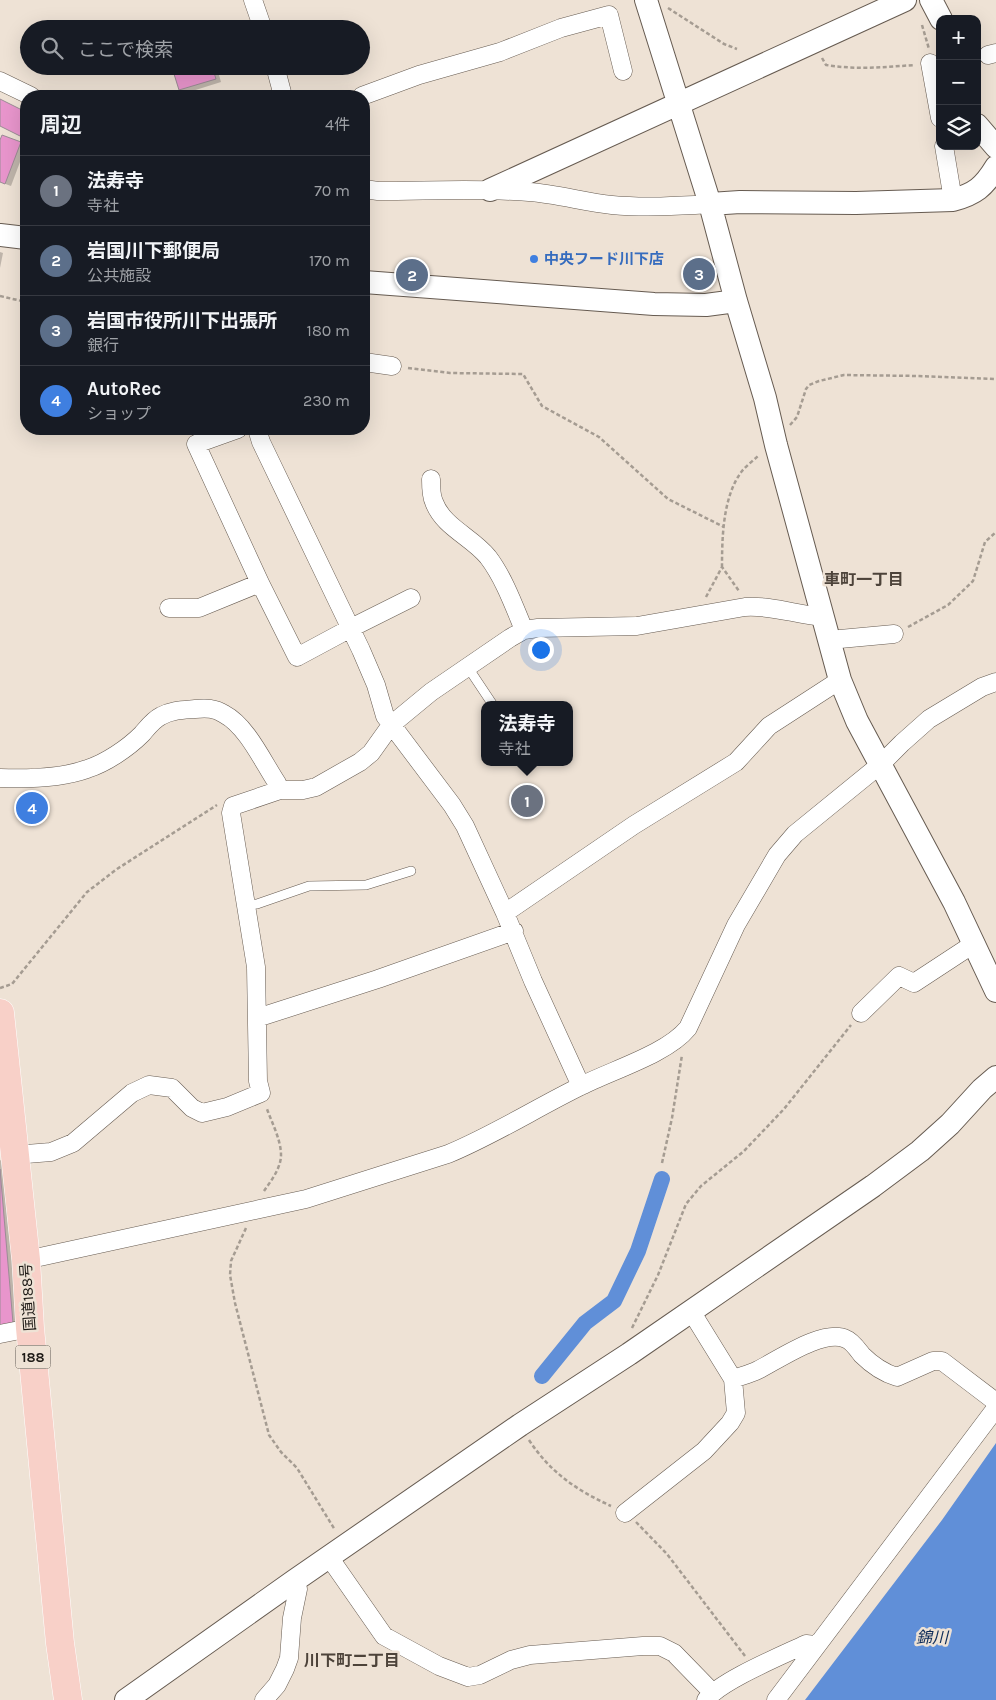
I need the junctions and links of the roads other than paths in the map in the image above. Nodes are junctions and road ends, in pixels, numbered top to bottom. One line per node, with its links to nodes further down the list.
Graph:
1 (253, 0): 6 (street)
2 (905, 0): 14 (street)
3 (931, 0): 5 (street)
4 (656, 3): 14 (street)
5 (939, 15)
6 (260, 20)
7 (930, 63): 15 (street)
8 (623, 71): 13 (street)
9 (277, 75): 11 (street)
10 (0, 81): 12 (street)
11 (281, 90)
12 (20, 91)
13 (370, 93)
14 (679, 104): 21 (street); 23 (street)
15 (938, 105)
16 (981, 130): 17 (street)
17 (996, 147)
18 (945, 150): 22 (street)
19 (996, 167): 22 (street)
20 (370, 189): 21 (street)
21 (490, 190): 23 (street)
22 (953, 200): 23 (street)
23 (710, 204): 27 (street)
24 (0, 235): 25 (street)
25 (20, 237)
26 (370, 282): 27 (street)
27 (736, 301): 36 (street)
28 (370, 363): 29 (street)
29 (392, 366)
30 (221, 435): 33 (street)
31 (259, 435): 37 (street)
32 (431, 479): 38 (street)
33 (260, 583): 35 (street); 37 (street)
34 (411, 598): 37 (street)
35 (169, 608)
36 (824, 617): 38 (street); 40 (street)
37 (350, 628): 45 (street)
38 (524, 630): 41 (street)
39 (894, 634): 40 (street)
40 (829, 640): 42 (street)
41 (467, 666): 44 (lane); 45 (street)
42 (840, 680): 46 (street); 51 (street)
43 (996, 682): 46 (street)
44 (490, 701)
45 (391, 725): 48 (street); 51 (street)
46 (881, 764): 53 (street); 59 (street)
47 (0, 778): 48 (street)
48 (280, 790): 50 (street)
49 (411, 871): 50 (lane)
50 (246, 905): 57 (street)
51 (506, 913): 52 (street)
52 (514, 931): 57 (street); 59 (street)
53 (974, 944): 54 (street); 56 (street)
54 (996, 991)
55 (0, 1013): 60 (highway, 国道188号 / 188)
56 (861, 1014)
57 (257, 1018): 60 (street)
58 (996, 1077): 62 (street)
59 (581, 1086): 61 (street)
60 (14, 1155): 61 (highway, 国道188号 / 188)
61 (26, 1260): 63 (highway, 国道188号 / 188)
62 (691, 1311): 65 (street); 69 (street)
63 (30, 1328): 64 (street); 73 (highway, 国道188号 / 188)
64 (0, 1334)
65 (732, 1379): 66 (street); 68 (street)
66 (996, 1402)
67 (996, 1408): 71 (street)
68 (625, 1513)
69 (337, 1552): 70 (street); 72 (street)
70 (294, 1581): 74 (street); 75 (street)
71 (815, 1645): 72 (street); 76 (street)
72 (709, 1696)
73 (68, 1700)
74 (126, 1700)
75 (264, 1700)
76 (776, 1700)

